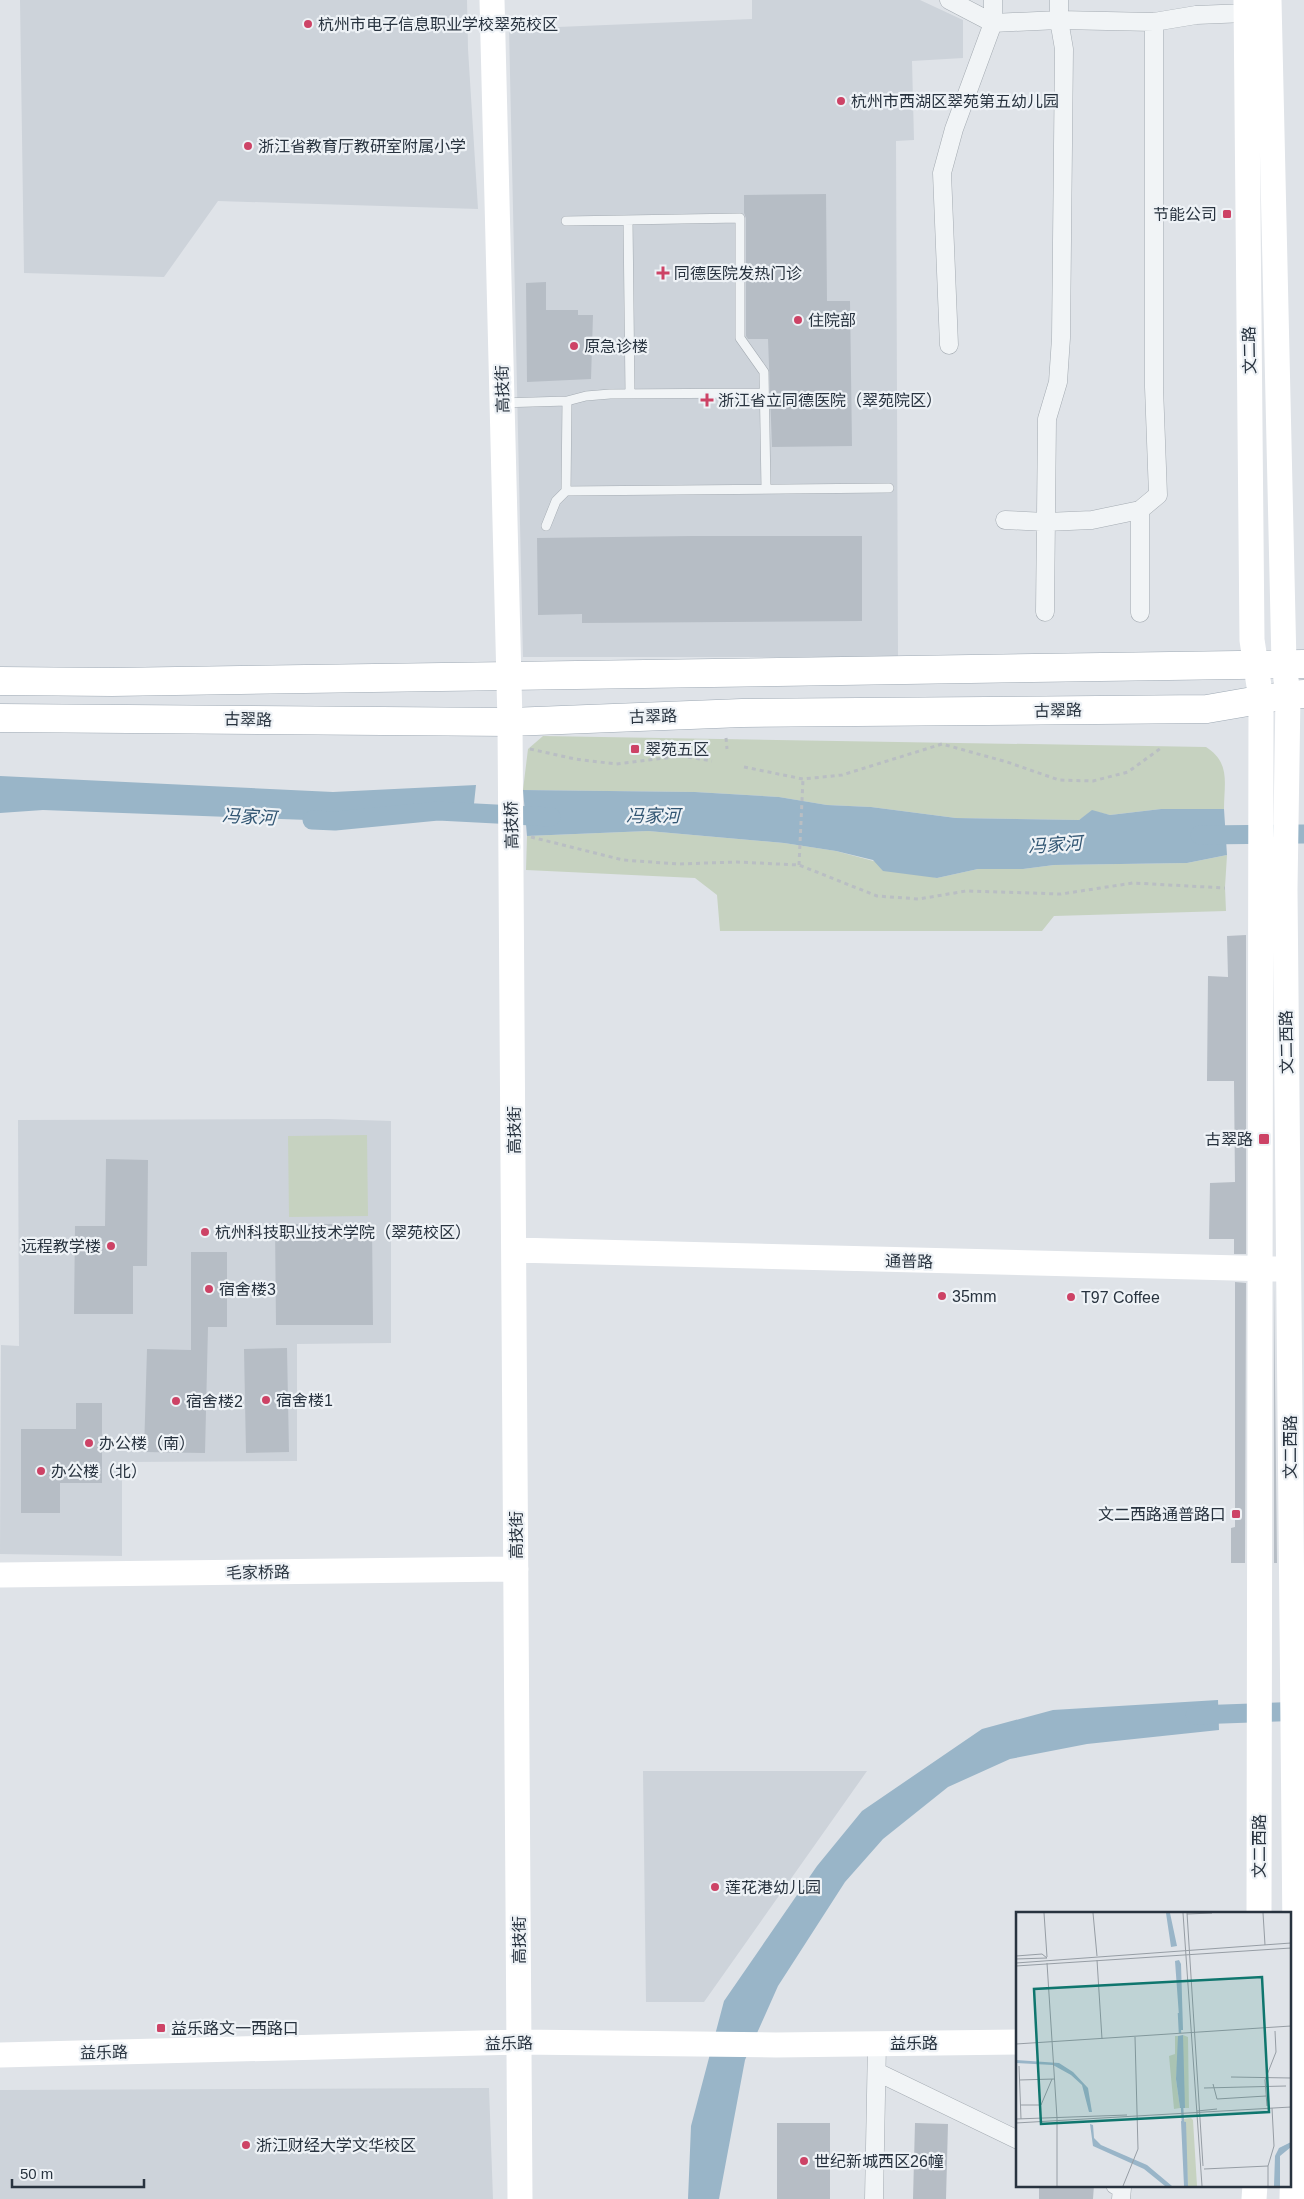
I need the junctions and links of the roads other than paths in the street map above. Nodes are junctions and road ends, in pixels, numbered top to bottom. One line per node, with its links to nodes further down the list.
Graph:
1 (492, 0): 16 (street, 高技街)
2 (949, 0): 9 (street)
3 (993, 0): 9 (street)
4 (1059, 0): 7 (street)
5 (1269, 0): 26 (street, 文二路)
6 (1246, 7): 8 (street); 27 (street, 文二路)
7 (1059, 20): 8 (street); 9 (street); 22 (street)
8 (1154, 22): 20 (street)
9 (993, 23): 12 (street)
10 (628, 220): 11 (lane); 13 (lane); 14 (lane)
11 (566, 222)
12 (949, 345)
13 (630, 393): 14 (lane); 15 (lane)
14 (764, 394): 18 (lane)
15 (567, 401): 16 (lane); 19 (lane)
16 (502, 403): 28 (street, 高技街)
17 (889, 488): 18 (lane)
18 (766, 489): 19 (lane)
19 (566, 491): 23 (lane)
20 (1140, 510): 22 (street); 25 (street)
21 (1005, 520): 22 (street)
22 (1046, 522): 24 (street)
23 (546, 526)
24 (1045, 612)
25 (1140, 613)
26 (1294, 664): 27 (main road); 30 (street, 文二路)
27 (1256, 665): 28 (main road); 31 (street, 文二路)
28 (509, 676): 29 (main road); 33 (street, 高技街)
29 (0, 680)
30 (1296, 694): 31 (main road, 古翠路); 37 (street, 文二西路)
31 (1261, 699): 33 (main road, 古翠路); 38 (street, 文二西路)
32 (0, 718): 33 (main road, 古翠路)
33 (510, 722): 34 (street, 高技街)
34 (511, 779): 35 (street, 高技桥)
35 (512, 870): 36 (street, 高技街)
36 (515, 1250): 38 (street, 通普路); 39 (street, 高技街)
37 (1296, 1269): 38 (street, 通普路); 44 (street, 文二西路)
38 (1261, 1270): 41 (street, 文二西路)
39 (516, 1569): 40 (street, 毛家桥路); 42 (street, 高技街)
40 (0, 1575)
41 (1259, 1912)
42 (519, 2042): 45 (street, 益乐路); 46 (street, 益乐路); 51 (street, 高技街)
43 (1016, 2042): 45 (street, 益乐路)
44 (1297, 2042): 55 (street, 文二西路)
45 (877, 2043): 47 (street)
46 (0, 2055)
47 (876, 2072): 48 (street); 52 (street)
48 (1016, 2139)
49 (1117, 2186): 53 (street)
50 (1254, 2186): 54 (street)
51 (520, 2199)
52 (874, 2199)
53 (1121, 2199)
54 (1254, 2199)
55 (1292, 2199)

